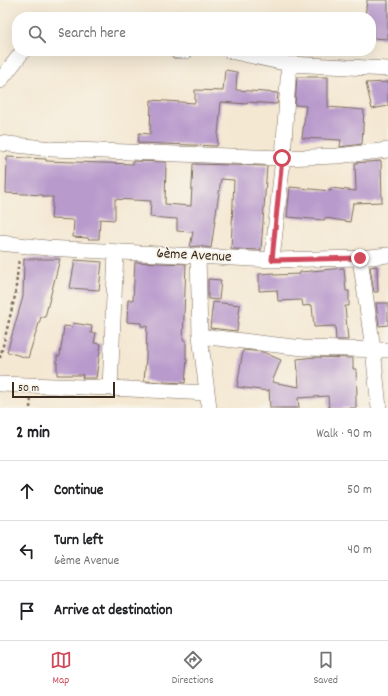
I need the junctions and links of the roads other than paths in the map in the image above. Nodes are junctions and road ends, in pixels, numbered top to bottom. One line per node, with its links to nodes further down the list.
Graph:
1 (19, 56): 5 (street)
2 (253, 56): 3 (street)
3 (289, 64): 4 (street); 8 (street)
4 (388, 69)
5 (0, 81)
6 (0, 143): 8 (street)
7 (388, 150): 8 (street)
8 (282, 158): 14 (street)
9 (0, 243): 10 (street, 6ème Avenue)
10 (116, 252): 11 (street, 6ème Avenue); 18 (street)
11 (198, 255): 14 (street, 6ème Avenue); 15 (street)
12 (388, 255): 13 (street, 6ème Avenue)
13 (360, 258): 14 (street, 6ème Avenue); 16 (street)
14 (272, 260)
15 (200, 336): 16 (street); 19 (street)
16 (381, 350): 20 (street)
17 (0, 384): 18 (street)
18 (110, 388): 19 (street)
19 (208, 401)
20 (379, 408)

